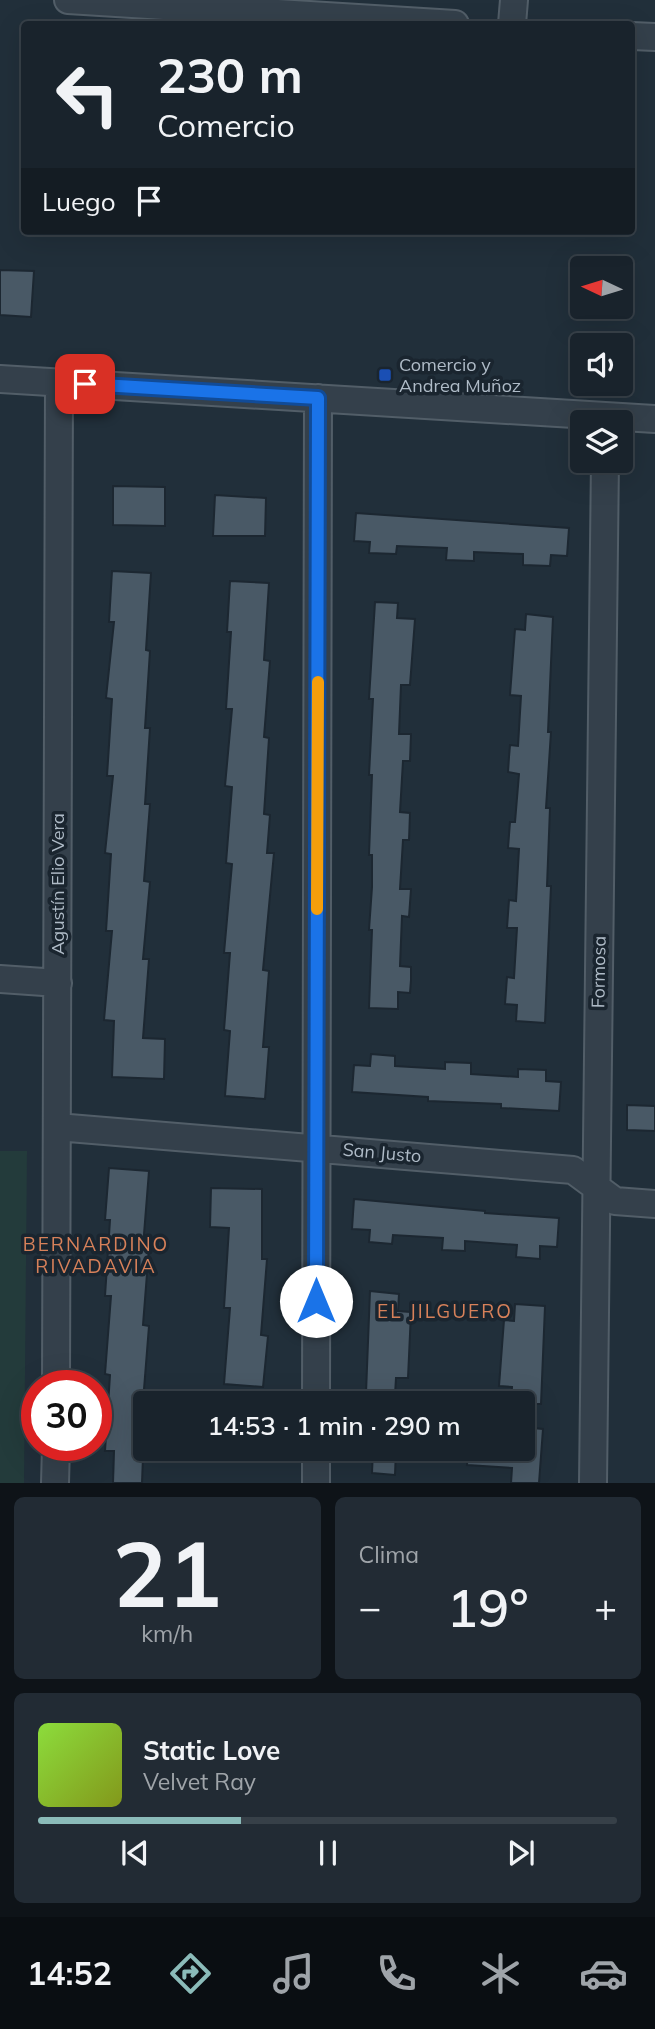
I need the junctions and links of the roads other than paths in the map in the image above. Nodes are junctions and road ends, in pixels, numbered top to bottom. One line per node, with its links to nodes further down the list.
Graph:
1 (68, 0): 3 (street)
2 (514, 0): 4 (street)
3 (407, 21)
4 (512, 21)
5 (635, 36): 6 (street)
6 (655, 37)
7 (0, 379): 8 (street)
8 (59, 383): 9 (street); 15 (street, Agustín Elio Vera)
9 (318, 398): 10 (street); 17 (street)
10 (570, 416)
11 (633, 419): 12 (street)
12 (655, 419)
13 (605, 473): 18 (street, Formosa)
14 (0, 978): 15 (street)
15 (58, 983): 16 (street, Agustín Elio Vera)
16 (57, 1127): 17 (street, San Justo); 20 (street, Agustín Elio Vera)
17 (316, 1147): 18 (street, San Justo); 21 (street)
18 (597, 1187): 19 (street, San Justo); 26 (street, Formosa)
19 (655, 1204)
20 (56, 1370)
21 (316, 1391)
22 (55, 1461): 24 (street)
23 (316, 1461): 25 (street)
24 (55, 1483)
25 (316, 1483)
26 (593, 1483)

